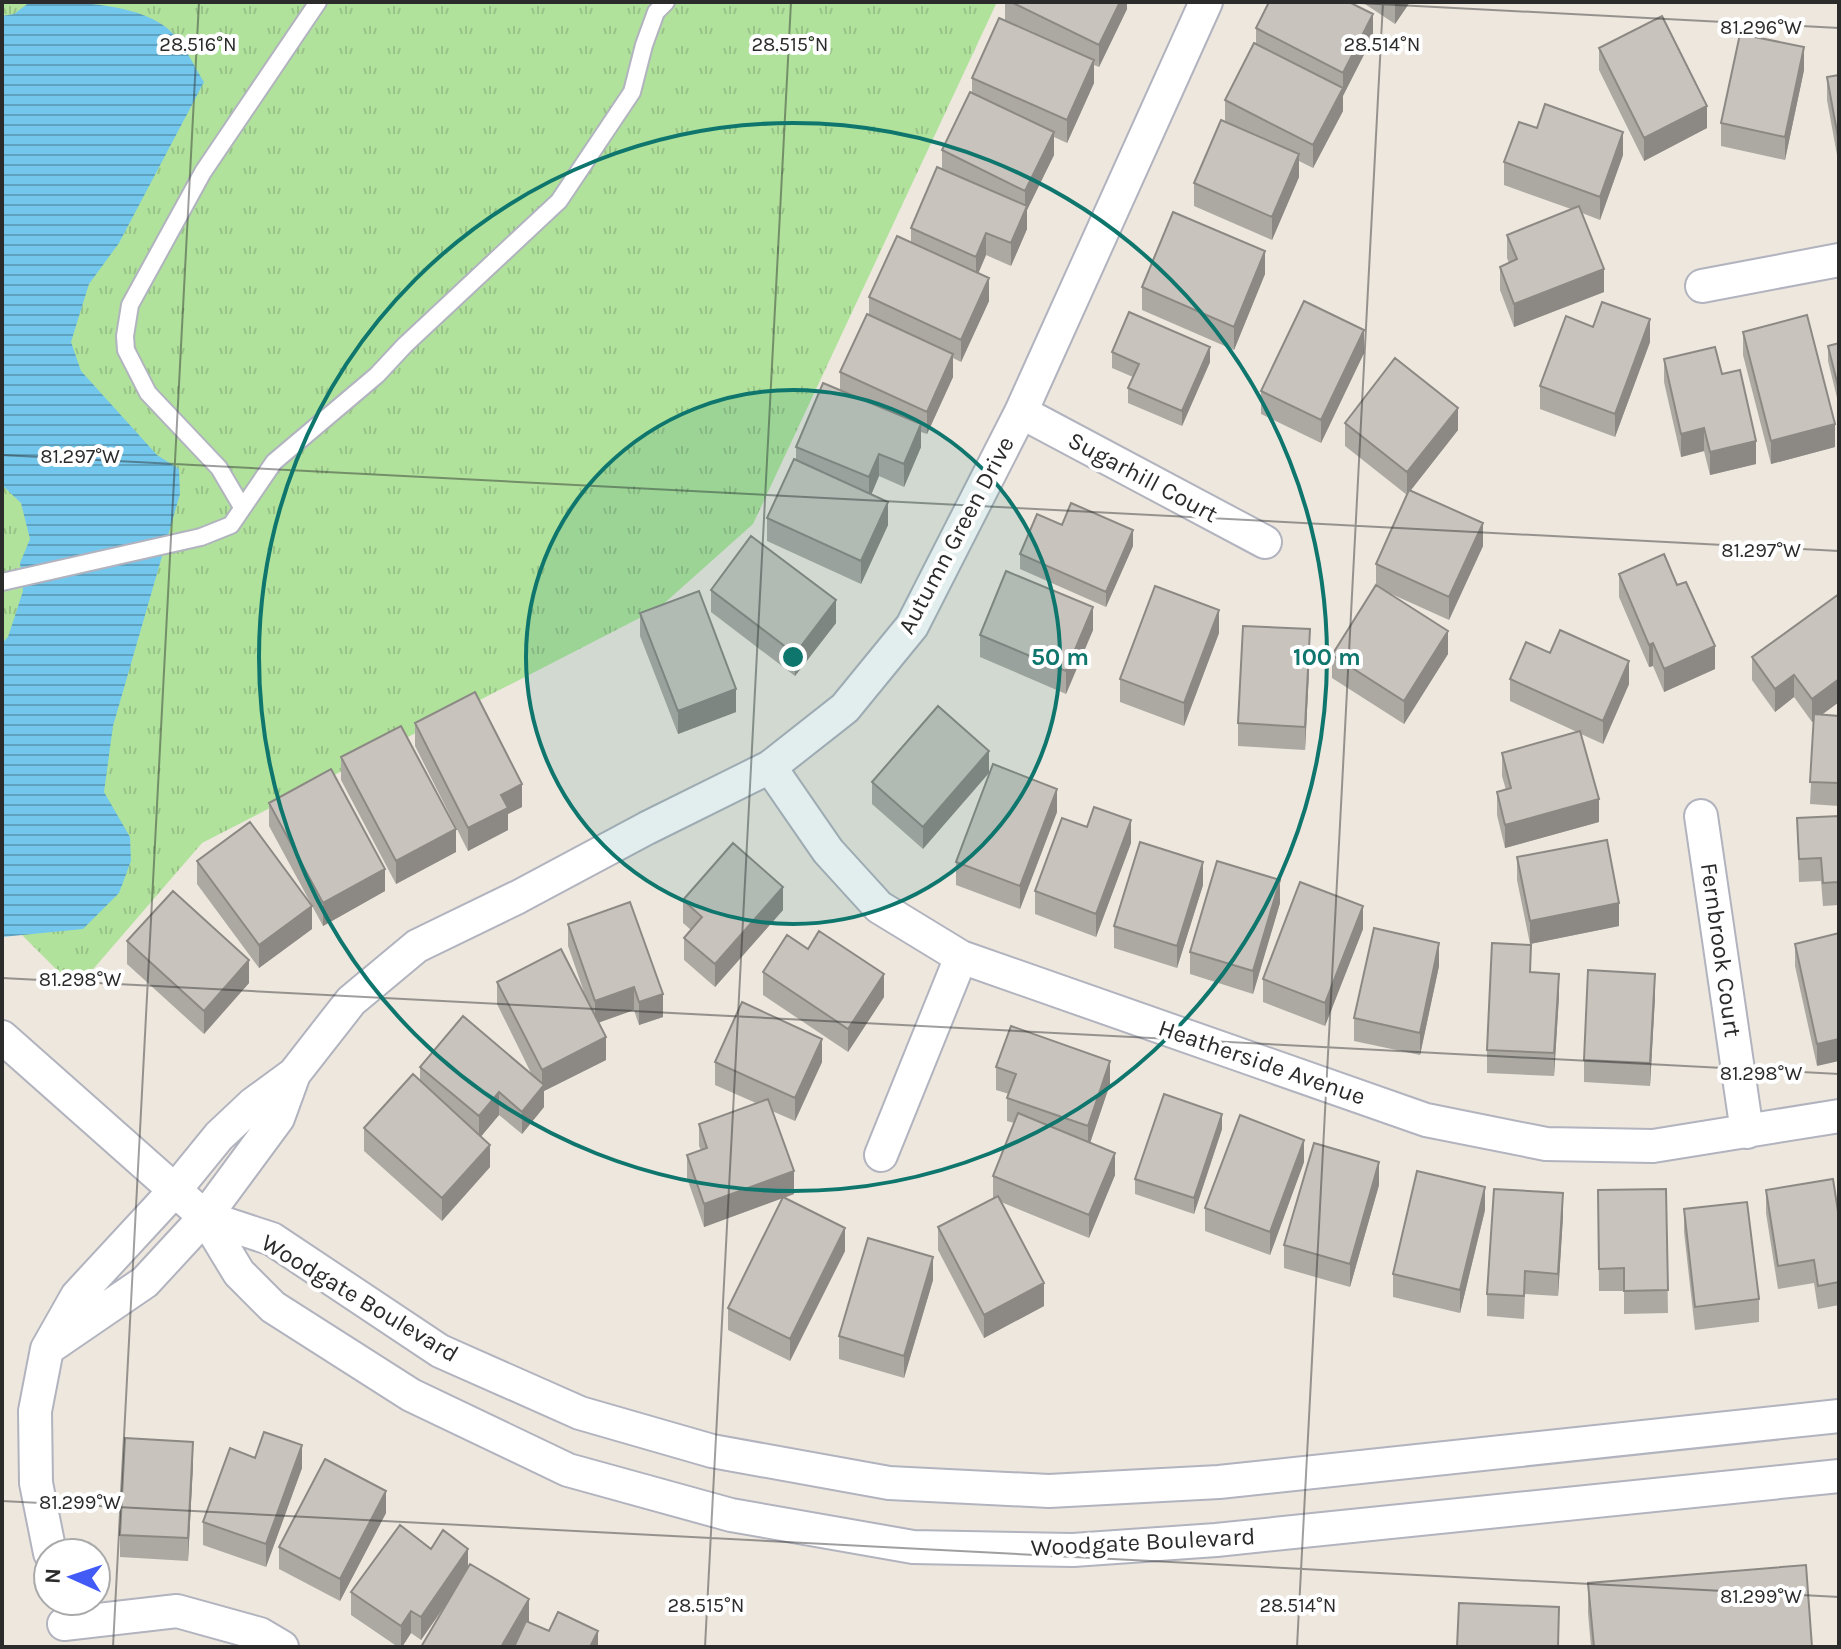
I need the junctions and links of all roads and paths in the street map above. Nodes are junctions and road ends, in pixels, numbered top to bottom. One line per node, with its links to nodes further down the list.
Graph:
1 (318, 2): 7 (lane)
2 (666, 2): 7 (lane)
3 (1206, 2): 6 (street, Autumn Green Drive)
4 (1839, 260): 5 (street)
5 (1702, 286)
6 (1021, 412): 8 (street, Sugarhill Court); 10 (street, Autumn Green Drive)
7 (242, 507): 9 (lane)
8 (1265, 542)
9 (2, 582)
10 (770, 767): 12 (street, Heatherside Avenue); 14 (street, Autumn Green Drive)
11 (1701, 816): 16 (street, Fernbrook Court)
12 (961, 957): 16 (street, Heatherside Avenue); 17 (street)
13 (2, 1037): 18 (street, Woodgate Boulevard)
14 (294, 1074): 18 (street, Autumn Green Drive); 19 (street, Autumn Green Drive)
15 (1839, 1116): 16 (street, Heatherside Avenue)
16 (1747, 1132)
17 (881, 1155)
18 (175, 1190): 19 (street, Woodgate Boulevard); 20 (street, Autumn Green Drive)
19 (205, 1217): 20 (street, Autumn Green Drive); 21 (street, Woodgate Boulevard); 22 (street, Woodgate Boulevard)
20 (47, 1349): 23 (street, Autumn Green Drive)
21 (1839, 1416)
22 (1839, 1476)
23 (47, 1537)
24 (63, 1624): 25 (street)
25 (282, 1647)

